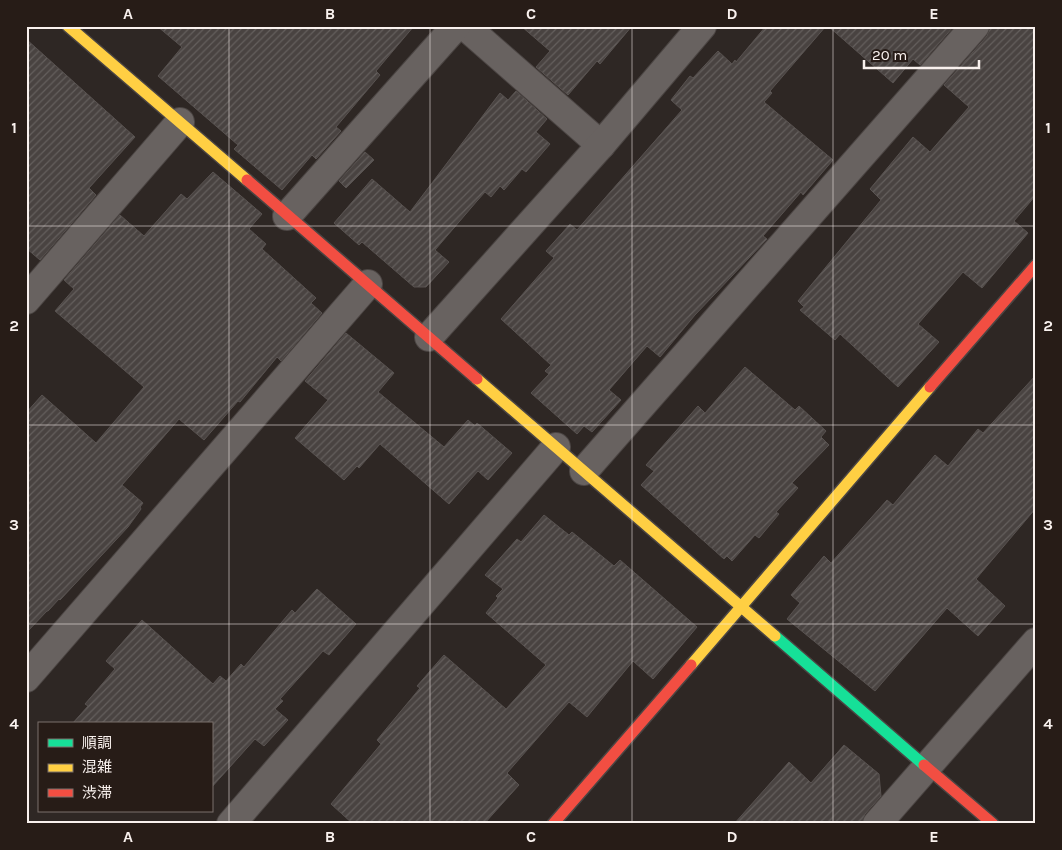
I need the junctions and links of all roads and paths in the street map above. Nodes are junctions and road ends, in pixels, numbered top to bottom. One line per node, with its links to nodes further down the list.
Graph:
1 (68, 26): 6 (street)
2 (456, 26): 8 (street)
3 (465, 26): 7 (street)
4 (702, 26): 7 (street)
5 (975, 26): 14 (street)
6 (180, 122): 8 (street); 11 (street)
7 (601, 145): 12 (street)
8 (287, 216): 10 (street)
9 (1036, 264): 15 (street)
10 (368, 284): 12 (street); 17 (street)
11 (26, 300)
12 (429, 337): 13 (street)
13 (556, 446): 14 (street); 19 (street)
14 (584, 471): 15 (street)
15 (740, 606): 18 (street); 20 (street)
16 (1036, 642): 18 (street)
17 (26, 678)
18 (926, 766): 21 (street); 22 (street)
19 (231, 824)
20 (553, 824)
21 (877, 824)
22 (993, 824)

